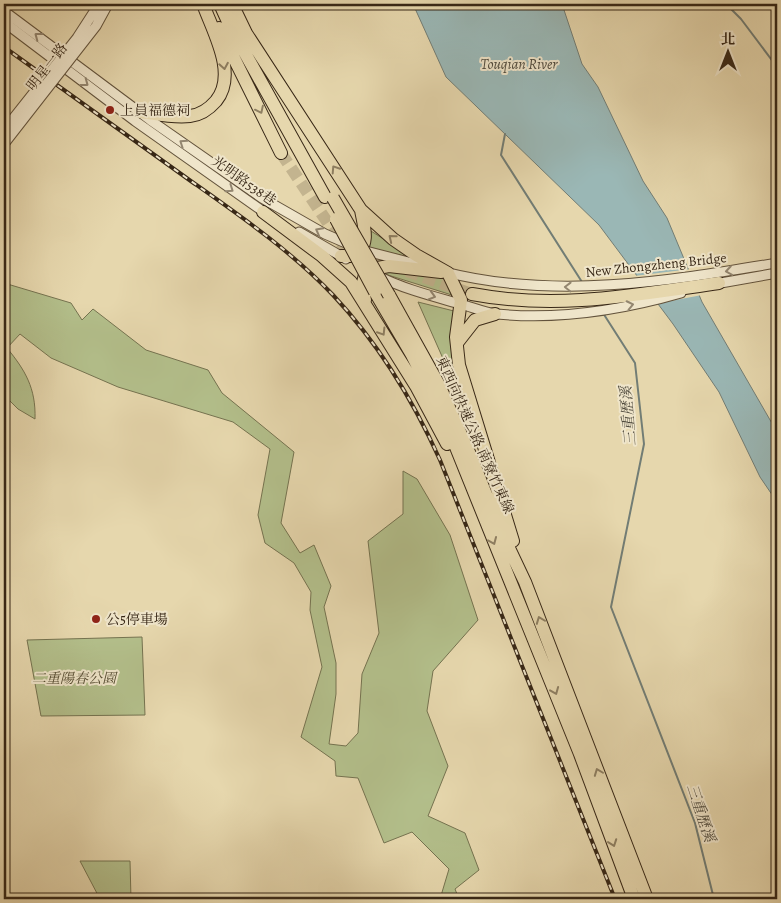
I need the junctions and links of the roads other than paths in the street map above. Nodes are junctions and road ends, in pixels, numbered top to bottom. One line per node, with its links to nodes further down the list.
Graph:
1 (99, 4): 10 (street, 明星一路, bridge)
2 (108, 4): 11 (street, 明星一路, bridge)
3 (205, 4): 9 (highway, one-way to 9); 12 (highway, one-way to 12)
4 (220, 4): 13 (highway, 東西向快速公路 南寮竹東線)
5 (232, 4): 8 (highway, 東西向快速公路 南寮竹東線)
6 (4, 11): 9 (street, 光明路538巷, one-way to 6)
7 (4, 22): 15 (street, 光明路538巷, one-way to 15)
8 (242, 27): 13 (highway, 東西向快速公路 南寮竹東線); 14 (highway, one-way to 8)
9 (140, 112): 16 (street, 光明路538巷, one-way to 9)
10 (4, 130)
11 (4, 144)
12 (281, 152)
13 (329, 197): 28 (highway, 東西向快速公路 南寮竹東線, bridge); 29 (highway, 東西向快速公路 南寮竹東線, bridge)
14 (361, 210): 16 (highway); 20 (highway, one-way to 14)
15 (263, 212): 17 (street, 光明路538巷); 25 (highway)
16 (362, 250): 17 (highway); 20 (street, 光明路538巷)
17 (341, 256): 19 (street, 光明路538巷)
18 (777, 263): 20 (street, New Zhongzheng Bridge, one-way to 20)
19 (366, 270): 20 (highway); 24 (street, 光明路538巷, one-way to 24); 25 (highway)
20 (448, 273): 24 (highway)
21 (777, 273): 22 (street, New Zhongzheng Bridge)
22 (719, 283): 23 (highway); 26 (street, New Zhongzheng Bridge, one-way to 22)
23 (472, 294)
24 (460, 304): 26 (street, 光明路538巷); 27 (highway)
25 (367, 307): 28 (highway, one-way to 28)
26 (495, 314): 27 (highway)
27 (456, 343): 29 (highway)
28 (474, 496): 30 (highway, 東西向快速公路 南寮竹東線, one-way to 30)
29 (525, 582): 31 (highway, 東西向快速公路 南寮竹東線, one-way to 29)
30 (634, 899)
31 (647, 899)

